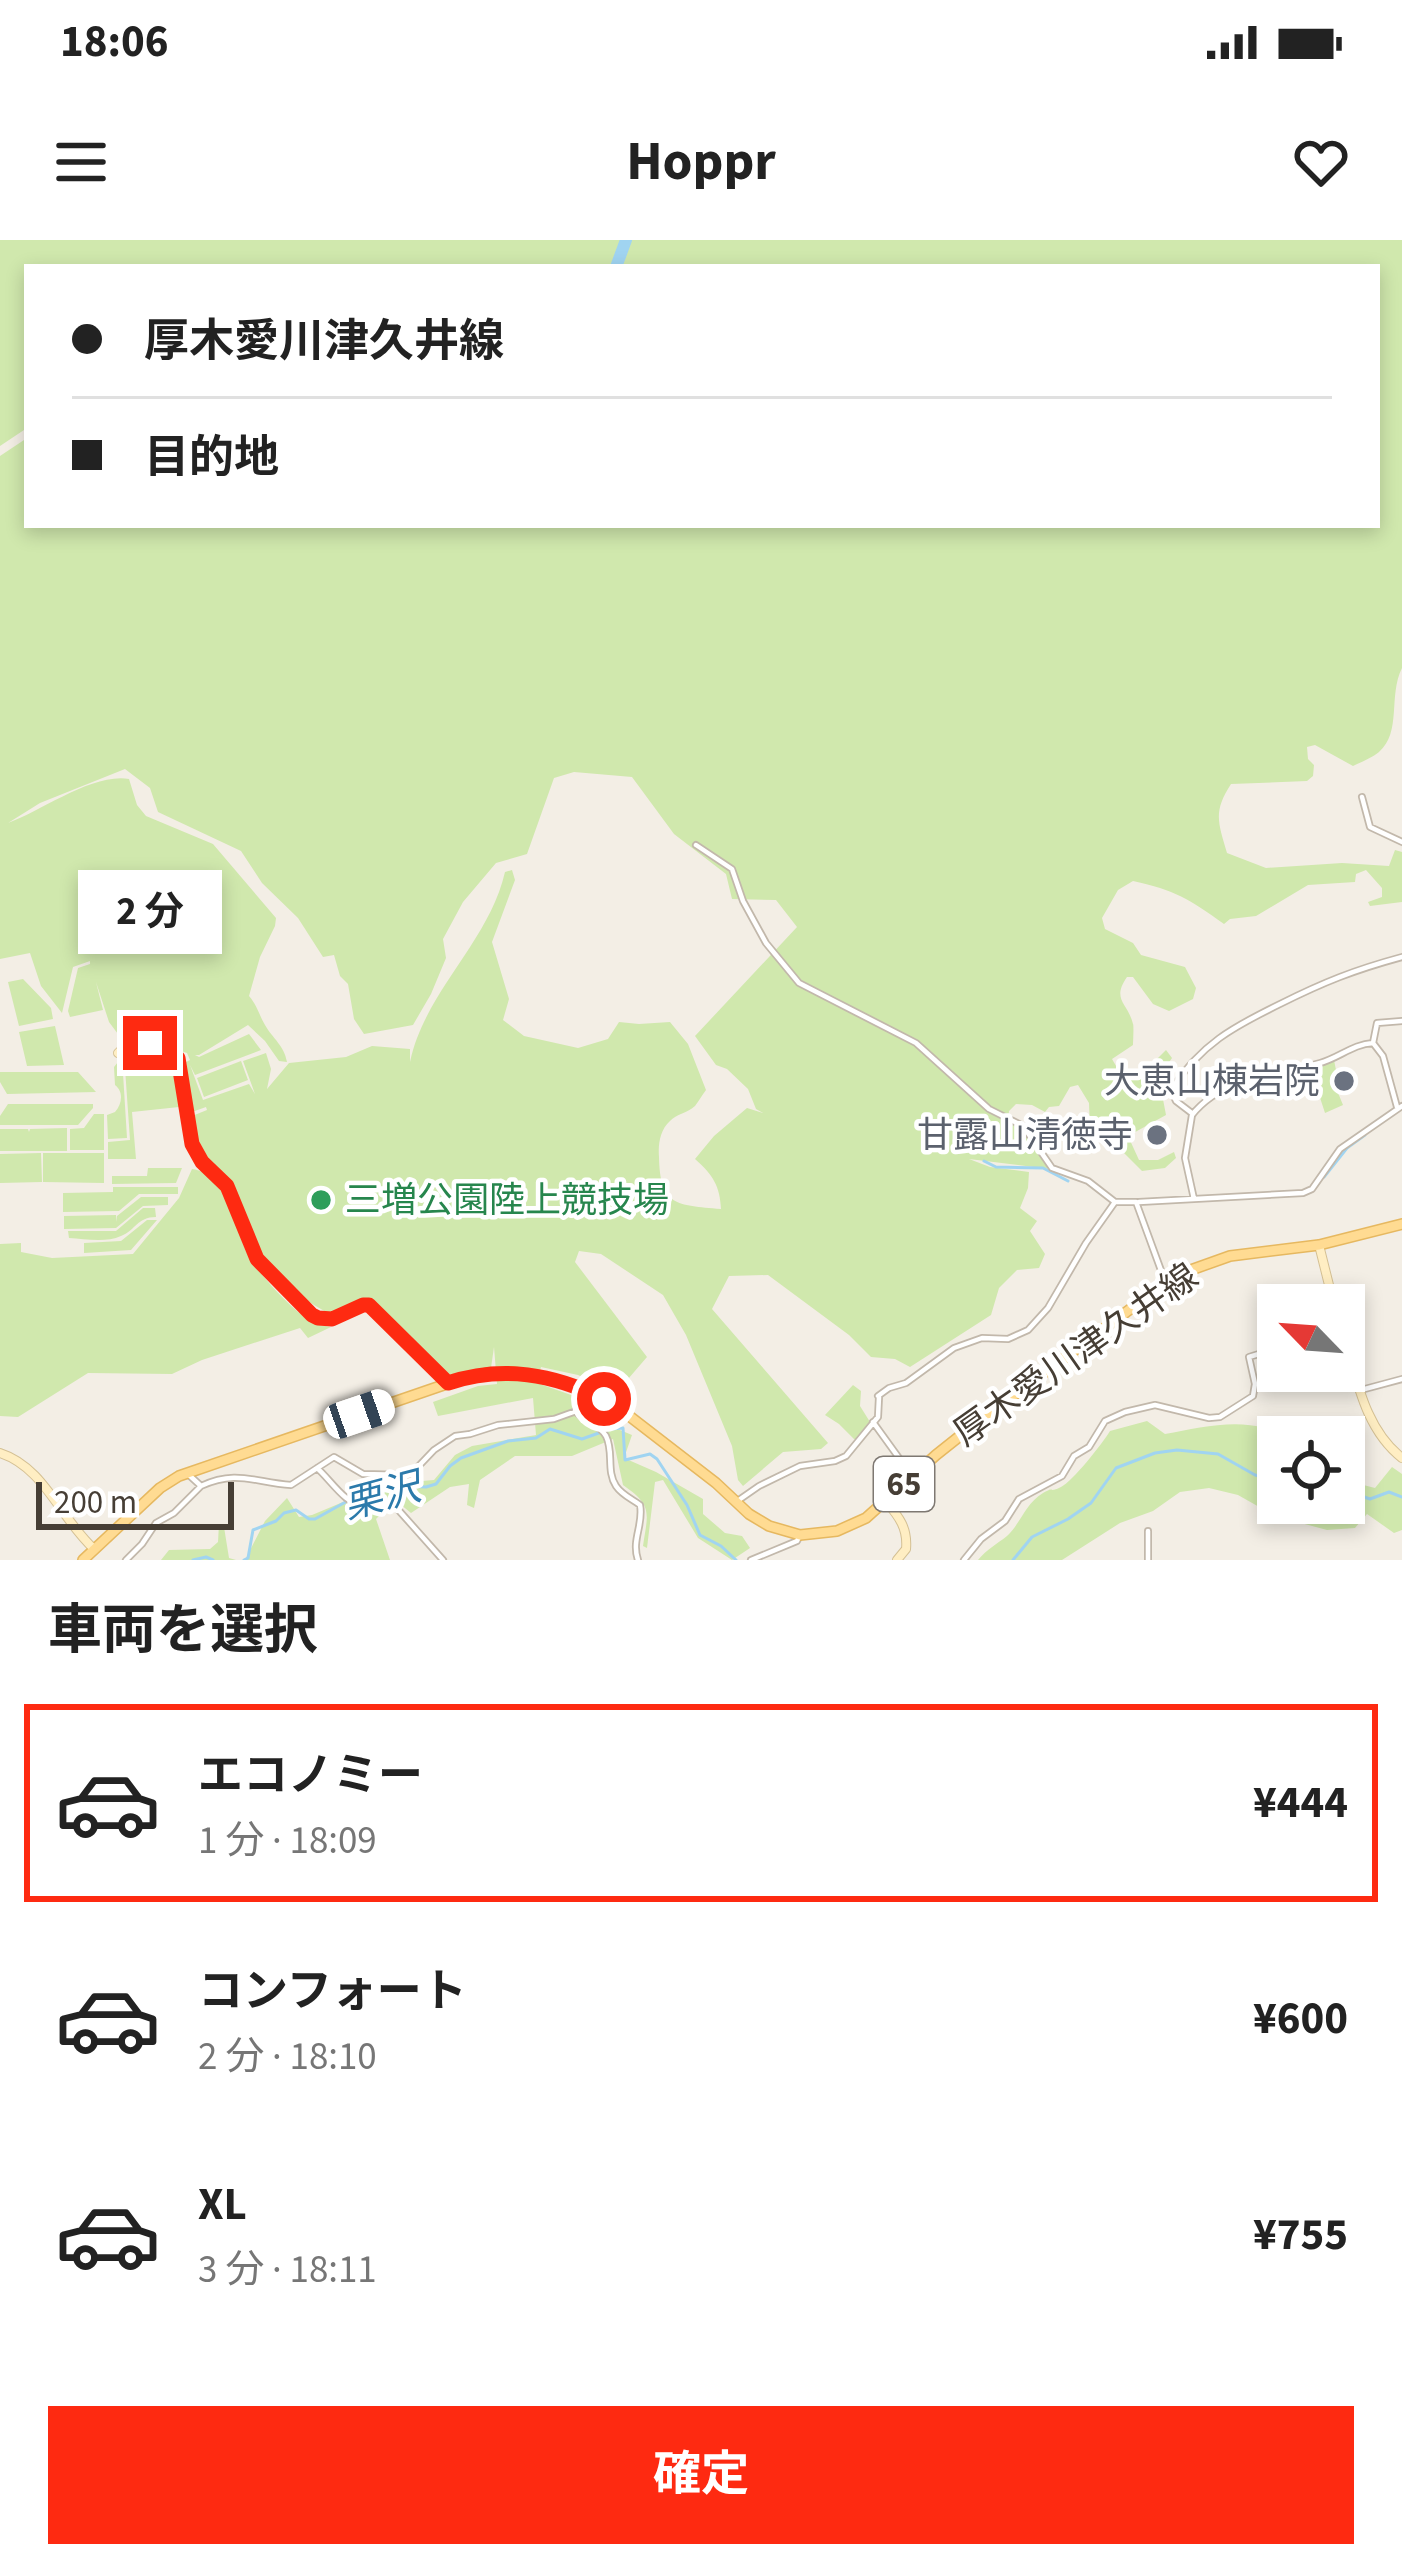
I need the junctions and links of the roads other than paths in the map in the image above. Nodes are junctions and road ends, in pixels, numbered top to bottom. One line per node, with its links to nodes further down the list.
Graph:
1 (1362, 797): 2 (street)
2 (1402, 842)
3 (696, 845): 11 (street)
4 (1402, 957): 9 (street)
5 (1402, 1021): 6 (street)
6 (1372, 1043): 8 (street); 9 (street)
7 (118, 1053): 19 (street)
8 (1400, 1107): 10 (street)
9 (1193, 1114): 10 (street)
10 (1194, 1199): 12 (street)
11 (1115, 1202): 12 (street); 24 (street)
12 (1136, 1202): 15 (street)
13 (1402, 1224): 14 (main road, 厚木愛川津久井線 / 65)
14 (1318, 1245): 15 (main road, 厚木愛川津久井線 / 65); 16 (street)
15 (1166, 1284): 29 (main road, 厚木愛川津久井線 / 65)
16 (1328, 1284)
17 (1257, 1355): 42 (street)
18 (1402, 1379): 20 (street)
19 (448, 1383): 22 (main road); 28 (main road)
20 (1365, 1389)
21 (1362, 1392): 26 (street)
22 (615, 1405): 23 (street); 32 (main road)
23 (575, 1411): 27 (street); 40 (street)
24 (873, 1422): 29 (street); 32 (street)
25 (0, 1453): 35 (street)
26 (1402, 1458)
27 (317, 1468): 30 (street); 39 (street)
28 (188, 1473): 30 (street); 35 (main road)
29 (912, 1476): 31 (main road, 厚木愛川津久井線 / 65)
30 (201, 1486): 38 (street)
31 (886, 1501): 34 (main road, 厚木愛川津久井線 / 65); 36 (street)
32 (736, 1502): 34 (main road)
33 (1148, 1531): 43 (street)
34 (800, 1535): 41 (street)
35 (94, 1549): 37 (main road)
36 (902, 1559)
37 (83, 1560)
38 (126, 1560)
39 (443, 1560)
40 (638, 1560)
41 (751, 1560)
42 (964, 1560)
43 (1148, 1560)

